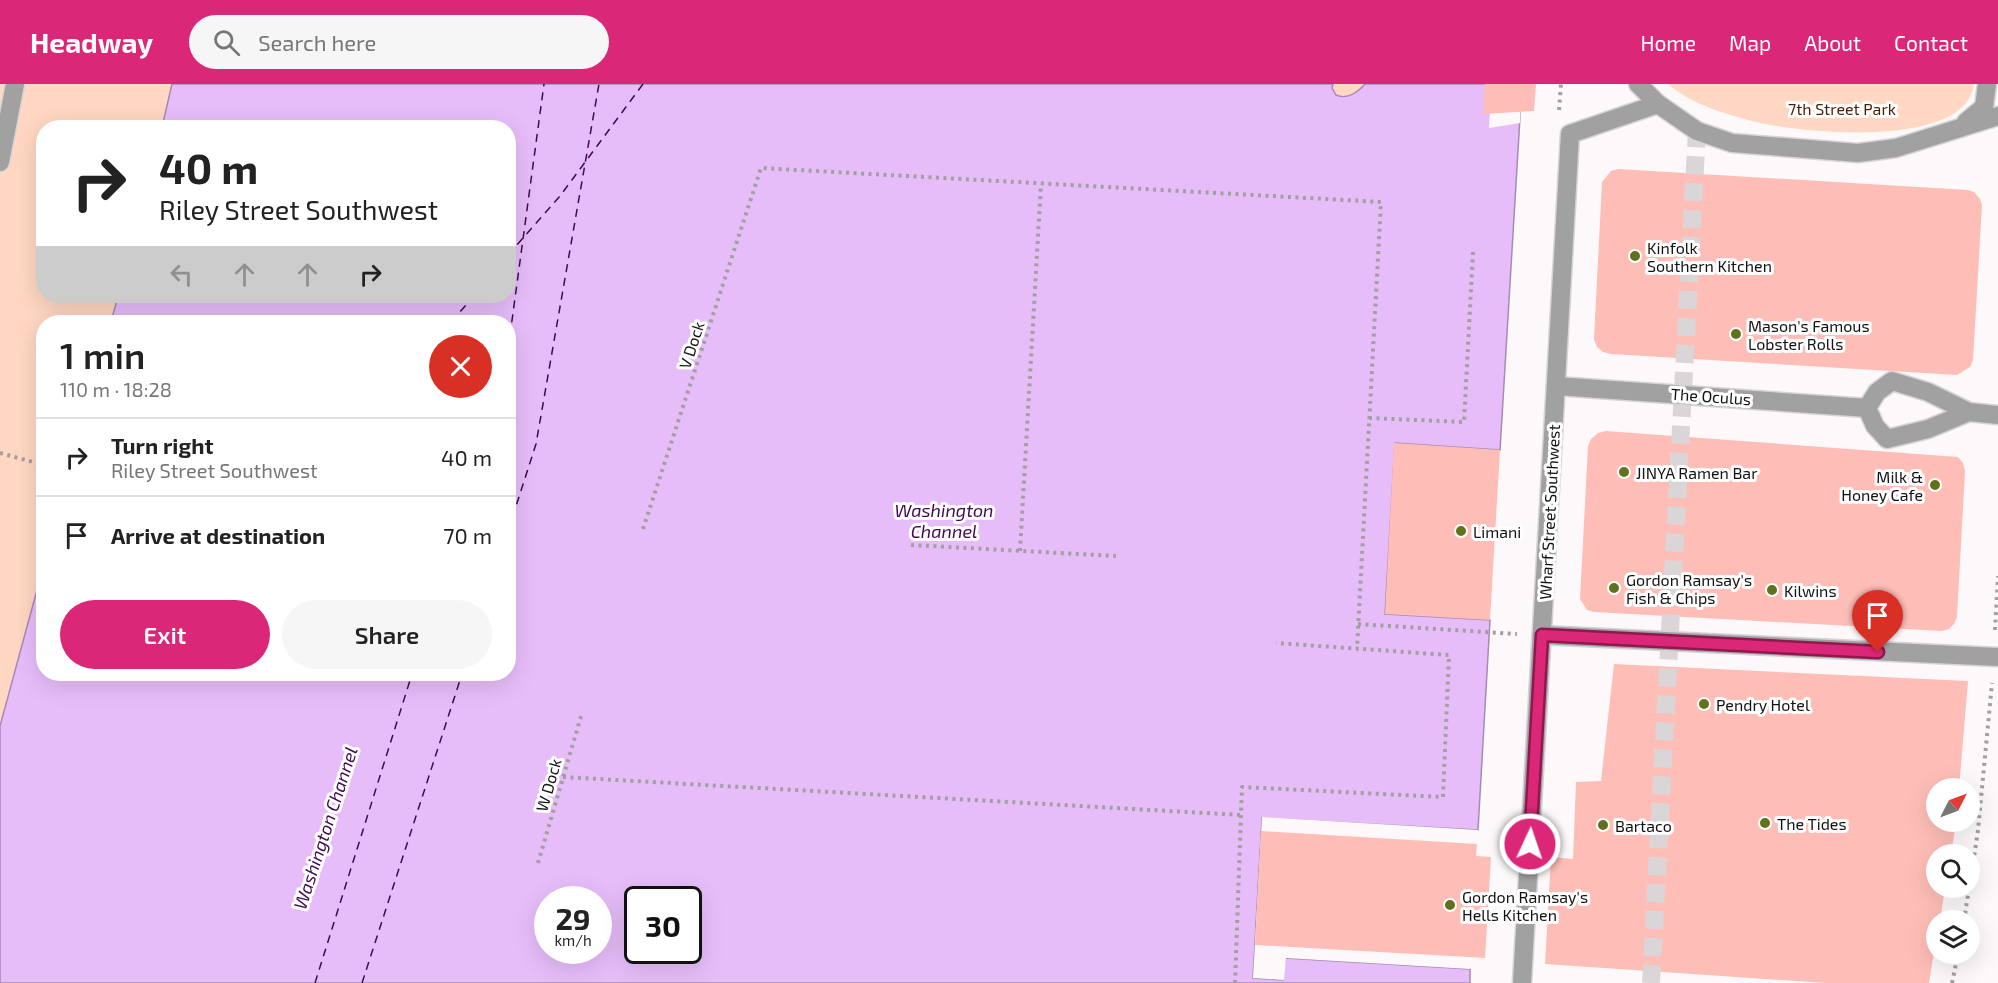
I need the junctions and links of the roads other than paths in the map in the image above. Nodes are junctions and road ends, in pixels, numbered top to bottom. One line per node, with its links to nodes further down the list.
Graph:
1 (15, 84): 7 (street)
2 (1638, 84): 4 (street)
3 (1987, 84): 6 (street)
4 (1658, 104): 6 (street); 8 (street, Wharf Street Southwest)
5 (1998, 116): 6 (street)
6 (1957, 129)
7 (0, 162)
8 (1556, 386): 9 (street, The Oculus); 12 (street, Wharf Street Southwest)
9 (1867, 408): 10 (street); 10 (street)
10 (1969, 412): 11 (street)
11 (1998, 414)
12 (1542, 635): 13 (street); 14 (street, Wharf Street Southwest)
13 (1996, 657)
14 (1522, 983)

